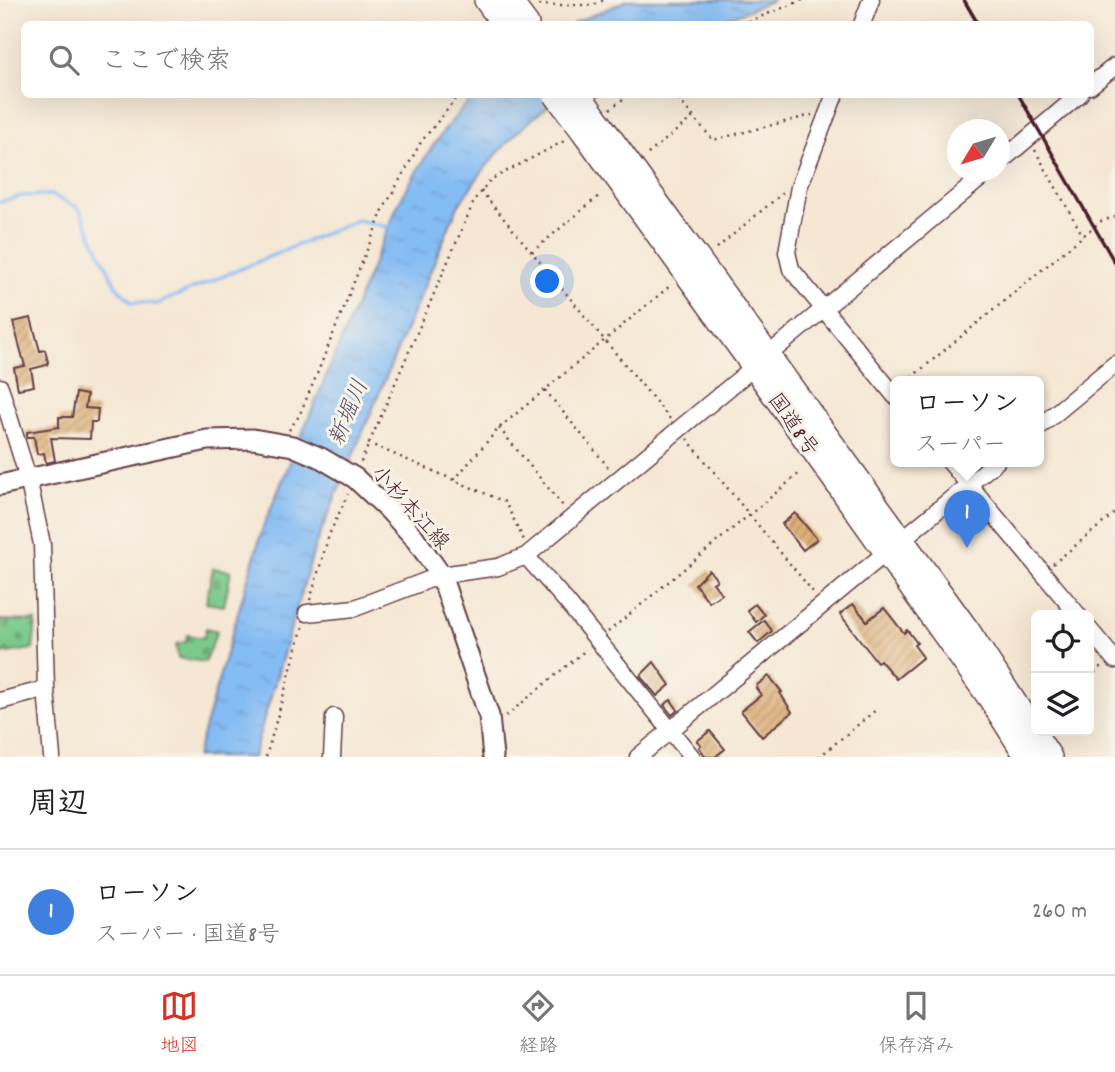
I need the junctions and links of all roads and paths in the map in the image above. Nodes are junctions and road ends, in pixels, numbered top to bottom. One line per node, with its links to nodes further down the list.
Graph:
1 (486, 0): 7 (highway)
2 (544, 0): 6 (path)
3 (604, 0): 6 (path)
4 (803, 0): 8 (path)
5 (872, 0): 9 (street)
6 (547, 5): 7 (path)
7 (520, 14)
8 (750, 21)
9 (863, 21)
10 (1115, 66): 11 (street)
11 (1094, 83)
12 (457, 98): 46 (path)
13 (559, 98): 21 (highway, 国道8号, bridge)
14 (580, 98): 21 (highway, 国道8号, bridge)
15 (626, 98): 21 (path)
16 (677, 98): 20 (path)
17 (834, 98): 19 (street)
18 (1075, 98): 22 (street)
19 (829, 111): 20 (path); 26 (street)
20 (693, 117): 24 (path)
21 (591, 127): 27 (path); 36 (highway, 国道8号)
22 (1028, 138): 23 (street); 30 (path)
23 (1010, 153)
24 (648, 154)
25 (976, 182): 34 (street)
26 (799, 187): 31 (path); 34 (street)
27 (481, 191): 32 (path); 45 (path)
28 (601, 194): 32 (path)
29 (1115, 217): 30 (path)
30 (1083, 236): 38 (path)
31 (717, 248)
32 (532, 252): 35 (path)
33 (671, 285): 35 (path)
34 (824, 309): 36 (street); 41 (street)
35 (605, 340): 40 (path); 44 (path)
36 (761, 362): 44 (street); 59 (highway, 国道8号)
37 (1115, 364): 42 (street)
38 (913, 376)
39 (0, 387): 51 (street)
40 (545, 390): 43 (path); 52 (path)
41 (890, 390)
42 (1044, 423)
43 (499, 428): 53 (path); 58 (path)
44 (679, 429): 52 (street); 57 (path)
45 (368, 443): 50 (path); 53 (path)
46 (286, 445): 50 (main road, 小杉本江線); 51 (main road, 小杉本江線)
47 (954, 467): 55 (street)
48 (990, 467): 55 (street)
49 (801, 472): 57 (path)
50 (352, 476): 62 (main road, 小杉本江線); 65 (path)
51 (28, 478): 54 (main road, 小杉本江線); 69 (street)
52 (618, 479): 58 (street)
53 (454, 480): 60 (path)
54 (0, 485)
55 (969, 485): 59 (street); 61 (street)
56 (1115, 513): 61 (path)
57 (750, 514): 63 (path); 67 (path)
58 (572, 517): 60 (street)
59 (893, 546): 63 (street); 82 (highway, 国道8号); 83 (highway, 国道8号)
60 (528, 555): 62 (street); 67 (street)
61 (1042, 573): 64 (street)
62 (441, 575): 65 (street); 73 (main road, 小杉本江線)
63 (823, 603): 74 (street)
64 (1074, 610)
65 (307, 612): 76 (path)
66 (1094, 635): 68 (street)
67 (598, 640): 73 (path); 74 (street)
68 (1115, 660)
69 (46, 689): 70 (street); 75 (street)
70 (0, 701)
71 (877, 709): 81 (path)
72 (334, 717): 77 (street)
73 (490, 730): 78 (main road, 小杉本江線)
74 (670, 731): 79 (street); 80 (street)
75 (52, 757)
76 (266, 757)
77 (332, 757)
78 (493, 757)
79 (638, 757)
80 (692, 757)
81 (819, 757)
82 (1027, 757)
83 (1050, 757)

